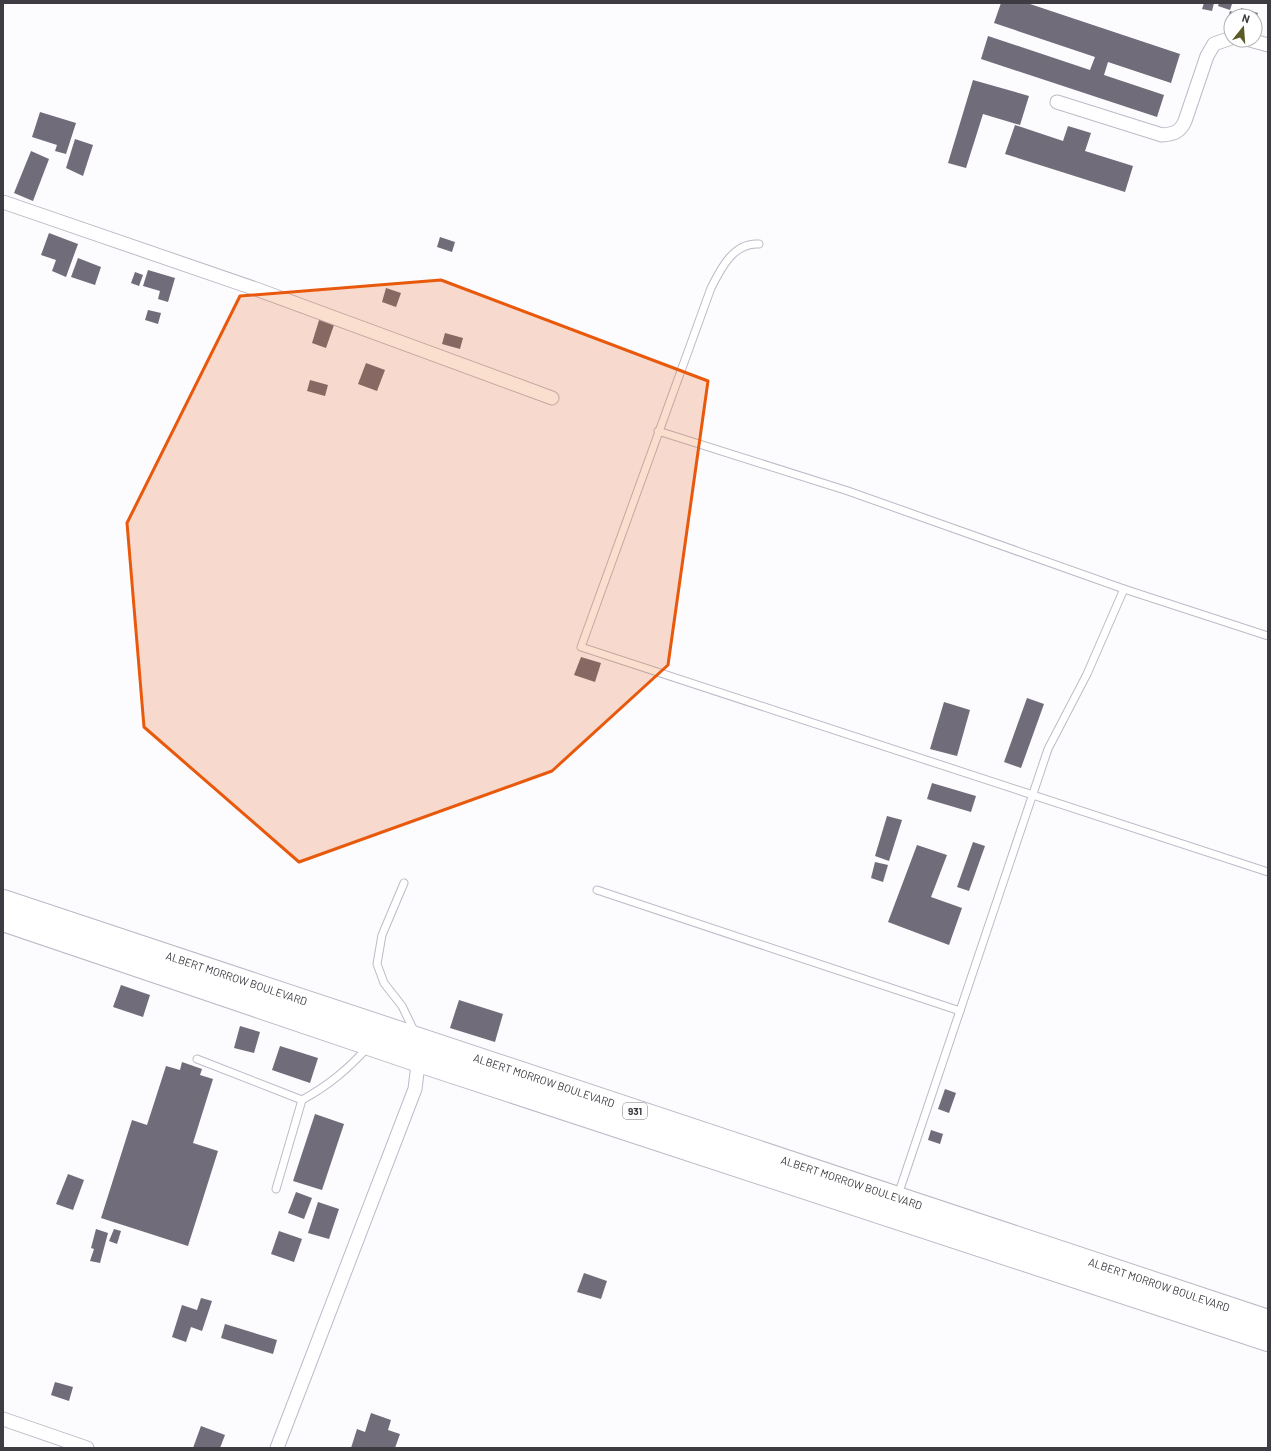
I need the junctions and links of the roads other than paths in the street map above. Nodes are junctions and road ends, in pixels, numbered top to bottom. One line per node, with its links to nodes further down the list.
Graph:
1 (1223, 41): 2 (street)
2 (1057, 102)
3 (3, 202): 5 (street)
4 (760, 244): 6 (lane)
5 (552, 398)
6 (658, 431): 7 (lane); 9 (lane)
7 (1124, 589): 8 (lane); 9 (lane)
8 (1268, 636)
9 (1032, 795): 10 (lane); 15 (lane)
10 (1268, 872)
11 (404, 883): 16 (lane)
12 (597, 890): 15 (lane)
13 (3, 901): 16 (highway, ALBERT MORROW BOULEVARD / 931)
14 (3, 920): 17 (highway, ALBERT MORROW BOULEVARD / 931)
15 (960, 1011): 22 (lane)
16 (419, 1040): 19 (street); 22 (highway, ALBERT MORROW BOULEVARD / 931)
17 (371, 1044): 19 (highway, ALBERT MORROW BOULEVARD / 931); 20 (lane)
18 (197, 1059): 20 (lane)
19 (419, 1061): 24 (highway, ALBERT MORROW BOULEVARD / 931); 27 (street)
20 (302, 1100): 21 (lane)
21 (276, 1189)
22 (898, 1198): 23 (highway, ALBERT MORROW BOULEVARD / 931)
23 (1268, 1321)
24 (1268, 1340)
25 (3, 1419): 26 (street)
26 (87, 1448)
27 (277, 1448)

